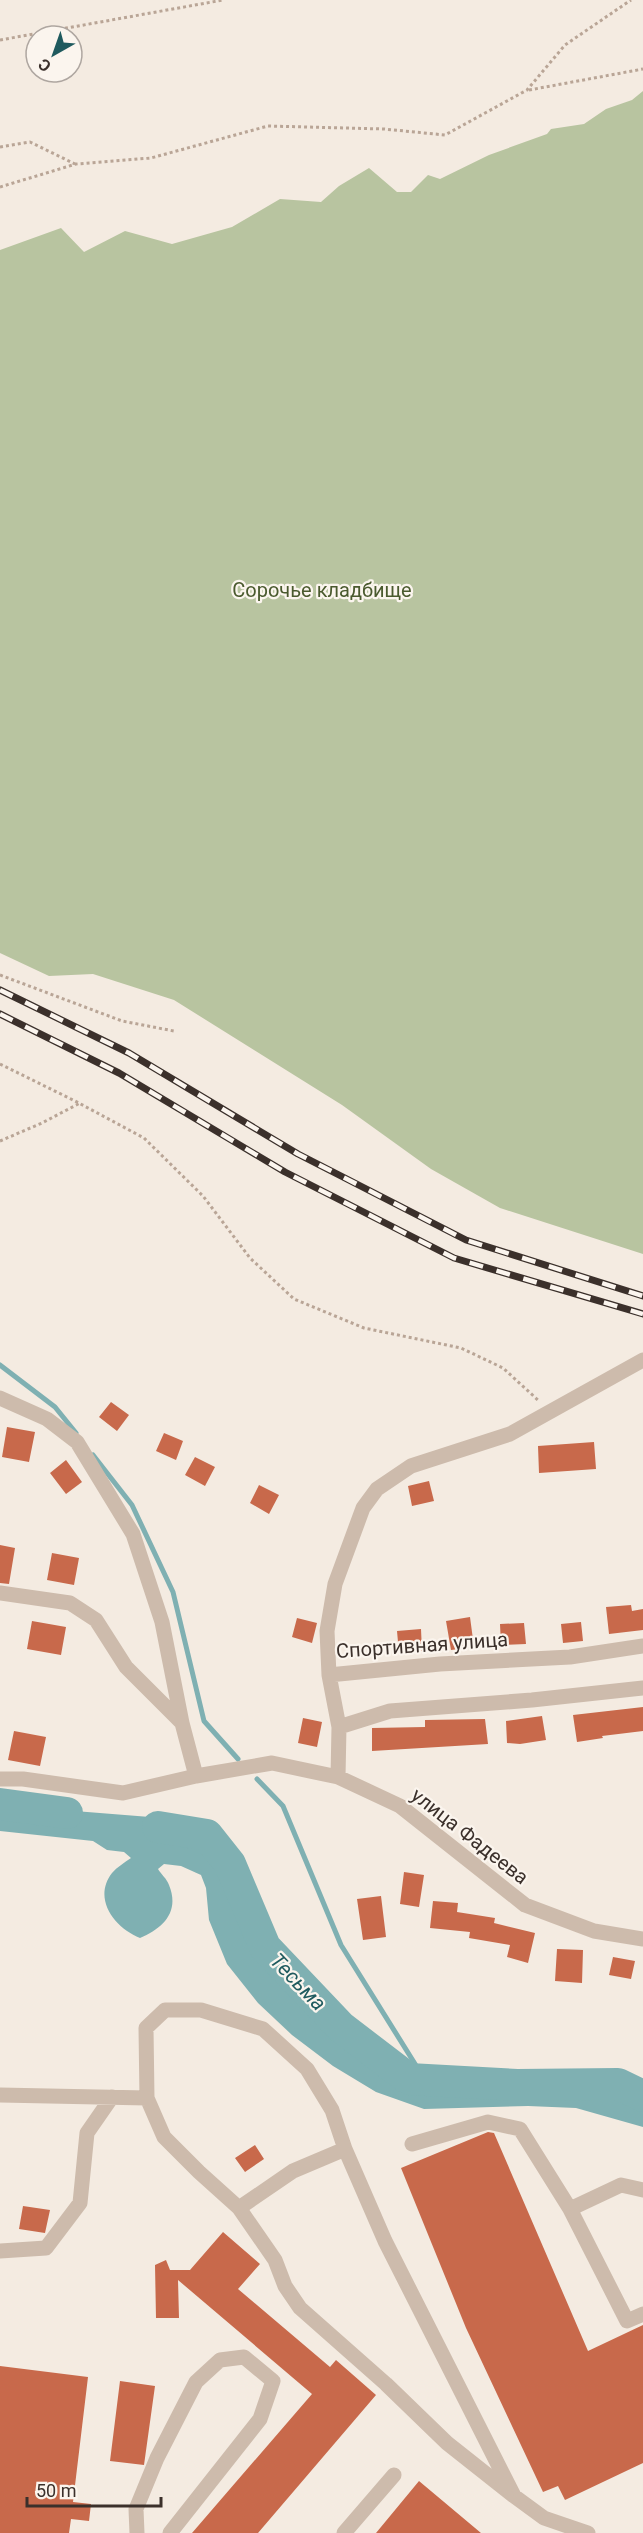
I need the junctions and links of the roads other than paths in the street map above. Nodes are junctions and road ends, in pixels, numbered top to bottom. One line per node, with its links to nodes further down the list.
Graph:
1 (643, 1360): 5 (street, Спортивная улица)
2 (0, 1398): 7 (street)
3 (0, 1593): 7 (street)
4 (643, 1646): 5 (street, Спортивная улица)
5 (329, 1675): 8 (street)
6 (643, 1688): 8 (street)
7 (182, 1723): 9 (street)
8 (339, 1727): 10 (street)
9 (196, 1776): 10 (street, улица Фадеева); 11 (street, улица Фадеева)
10 (338, 1777): 12 (street, улица Фадеева)
11 (0, 1779)
12 (643, 1939)
13 (0, 2096): 14 (street)
14 (112, 2097): 15 (street); 21 (street)
15 (147, 2098): 17 (street); 19 (street)
16 (412, 2144): 20 (street)
17 (345, 2149): 19 (street); 24 (street)
18 (643, 2190): 20 (street)
19 (239, 2208): 24 (street)
20 (570, 2209): 22 (street)
21 (0, 2251)
22 (643, 2314)
23 (394, 2475): 27 (street)
24 (514, 2496): 28 (street)
25 (137, 2533): 26 (street)
26 (170, 2533)
27 (344, 2533)
28 (588, 2533)

